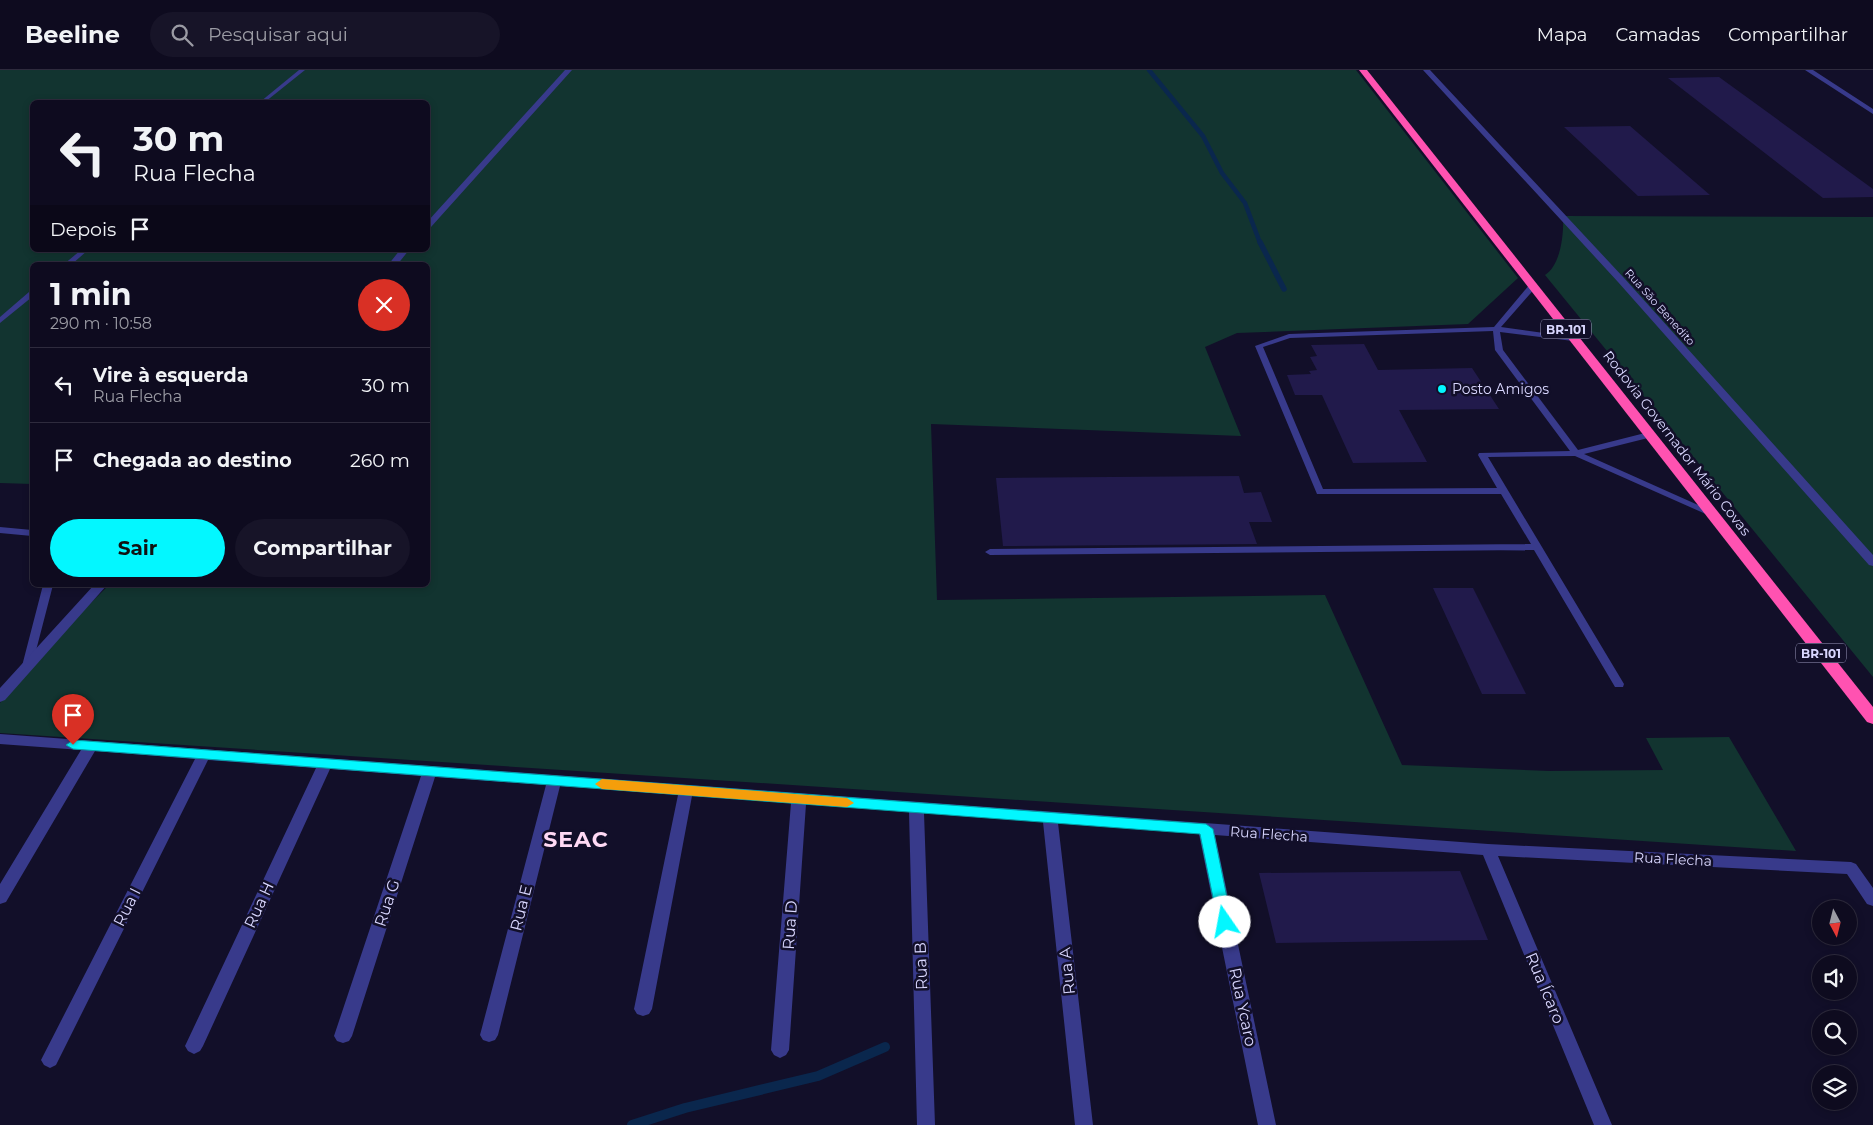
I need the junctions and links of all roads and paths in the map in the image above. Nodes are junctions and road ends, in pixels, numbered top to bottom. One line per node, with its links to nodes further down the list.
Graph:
1 (302, 70): 6 (lane)
2 (568, 70): 8 (street)
3 (1363, 70): 13 (highway, Rodovia Governador Mário Covas / BR-101)
4 (1426, 70): 26 (street, Rua São Benedito)
5 (1808, 70): 7 (street)
6 (264, 100)
7 (1873, 112)
8 (430, 223)
9 (83, 252): 11 (lane)
10 (403, 252): 12 (street)
11 (71, 262)
12 (395, 262)
13 (1533, 286): 16 (lane); 17 (highway, Rodovia Governador Mário Covas / BR-101)
14 (30, 296): 15 (lane)
15 (0, 321)
16 (1496, 329): 17 (lane); 19 (lane); 20 (lane)
17 (1573, 339): 18 (highway, Rodovia Governador Mário Covas / BR-101)
18 (1649, 435): 19 (lane); 21 (highway, Rodovia Governador Mário Covas / BR-101)
19 (1576, 452): 20 (lane); 21 (lane)
20 (1504, 491): 24 (lane)
21 (1711, 513): 32 (highway, Rodovia Governador Mário Covas / BR-101)
22 (0, 530): 23 (lane)
23 (30, 533)
24 (1537, 547): 25 (lane); 30 (lane)
25 (990, 552)
26 (1873, 562)
27 (47, 587): 29 (lane)
28 (99, 587): 29 (street)
29 (27, 666): 31 (street)
30 (1619, 684)
31 (0, 696)
32 (1873, 718)
33 (0, 739): 34 (street, Rua Flecha)
34 (91, 746): 35 (street, Rua Flecha); 45 (street)
35 (204, 754): 36 (street, Rua Flecha); 52 (street, Rua I)
36 (325, 763): 37 (street, Rua Flecha); 50 (street, Rua H)
37 (430, 771): 38 (street, Rua Flecha); 49 (street, Rua G)
38 (554, 781): 39 (street, Rua Flecha); 48 (street, Rua E)
39 (686, 790): 40 (street, Rua Flecha); 47 (street)
40 (799, 799): 41 (street, Rua Flecha); 51 (street, Rua D)
41 (916, 808): 42 (street, Rua Flecha); 53 (street, Rua B)
42 (1050, 818): 43 (street, Rua Flecha); 54 (street, Rua A)
43 (1206, 829): 44 (street, Rua Flecha); 55 (street, Rua Ycaro)
44 (1488, 850): 46 (street, Rua Flecha); 56 (street, Rua Ícaro)
45 (0, 898)
46 (1873, 900)
47 (643, 1010)
48 (489, 1035)
49 (343, 1036)
50 (194, 1046)
51 (780, 1050)
52 (50, 1060)
53 (926, 1125)
54 (1084, 1125)
55 (1267, 1125)
56 (1603, 1125)

